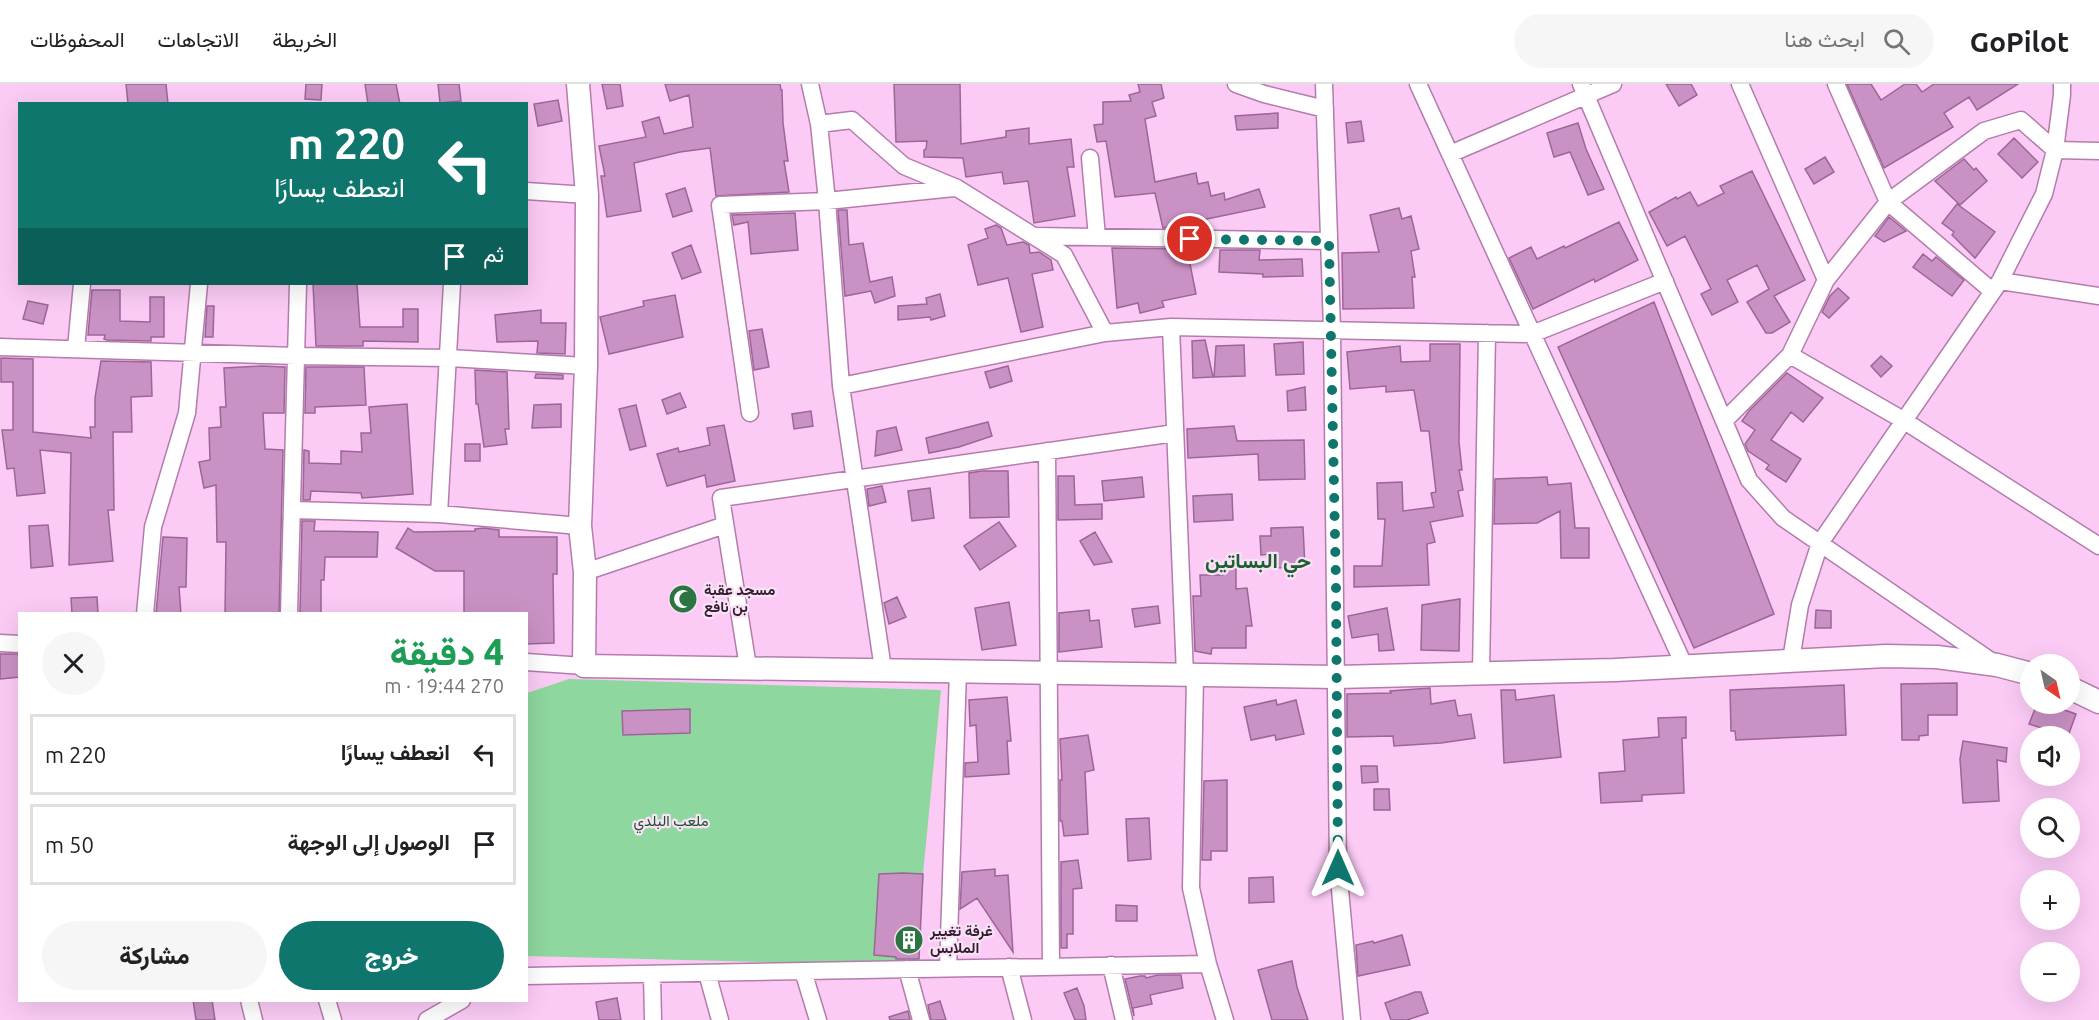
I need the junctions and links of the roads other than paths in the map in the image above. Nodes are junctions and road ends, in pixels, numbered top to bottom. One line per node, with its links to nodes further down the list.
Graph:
1 (578, 84): 19 (street)
2 (810, 84): 12 (street)
3 (1236, 84): 11 (street)
4 (1324, 84): 11 (street)
5 (1418, 84): 15 (street)
6 (1612, 84): 10 (street)
7 (1740, 84): 25 (street)
8 (1836, 84): 21 (street)
9 (2060, 88): 13 (street)
10 (1583, 90): 15 (street); 26 (street)
11 (1325, 109): 24 (street)
12 (819, 124): 17 (street); 20 (street)
13 (2055, 150): 14 (street); 21 (street); 31 (street)
14 (2099, 151)
15 (1450, 154): 37 (street)
16 (1090, 158): 23 (street)
17 (957, 188): 20 (street); 22 (street)
18 (528, 191): 19 (street)
19 (587, 195): 44 (street)
20 (827, 201): 45 (street); 46 (street)
21 (1888, 202): 25 (street); 31 (street)
22 (1034, 236): 23 (street); 35 (street)
23 (1097, 237): 24 (street)
24 (1329, 241): 34 (street)
25 (1826, 280): 41 (street)
26 (1665, 281): 37 (street); 48 (street)
27 (82, 285): 39 (street)
28 (199, 285): 40 (street)
29 (298, 285): 42 (street)
30 (452, 285): 43 (street)
31 (1996, 286): 32 (street); 47 (street)
32 (2099, 296)
33 (1171, 327): 34 (street); 35 (street); 49 (street)
34 (1332, 330): 36 (street); 75 (street)
35 (1105, 333): 45 (street)
36 (1486, 333): 37 (street); 73 (street)
37 (1532, 334): 65 (street)
38 (0, 347): 39 (street)
39 (76, 348): 40 (street)
40 (193, 353): 42 (street); 59 (street)
41 (1790, 355): 47 (street); 48 (street)
42 (297, 356): 43 (street); 52 (street)
43 (449, 358): 44 (street); 53 (street)
44 (586, 366): 55 (street)
45 (841, 386): 51 (street)
46 (750, 414)
47 (1903, 420): 56 (street); 57 (street)
48 (1724, 421): 56 (street)
49 (1175, 433): 50 (street); 74 (street)
50 (1047, 452): 51 (street); 71 (street)
51 (855, 480): 54 (street); 69 (street)
52 (292, 510): 53 (street); 60 (street)
53 (439, 514): 55 (street)
54 (725, 525): 58 (street); 68 (street)
55 (580, 526): 58 (street)
56 (1820, 543): 63 (street); 66 (street)
57 (2099, 546)
58 (585, 572): 67 (street)
59 (145, 612)
60 (289, 612)
61 (0, 643): 62 (street)
62 (18, 644)
63 (1791, 660): 65 (street); 66 (street)
64 (528, 662): 67 (street)
65 (1684, 665): 73 (street)
66 (1997, 665): 72 (street)
67 (584, 666): 68 (street)
68 (748, 667): 69 (street)
69 (883, 669): 70 (street)
70 (958, 671): 71 (street); 82 (street)
71 (1050, 672): 74 (street); 81 (street)
72 (2020, 672)
73 (1481, 673): 75 (street)
74 (1190, 675): 75 (street); 78 (street)
75 (1337, 677): 101 (street)
76 (2080, 693): 77 (street)
77 (2099, 702)
78 (1208, 964): 79 (street); 100 (street)
79 (1111, 965): 81 (street); 99 (street)
80 (1009, 967): 81 (street); 82 (street); 98 (street)
81 (1051, 967)
82 (948, 968): 83 (street)
83 (907, 969): 84 (street); 97 (street)
84 (803, 971): 85 (street); 96 (street)
85 (707, 973): 86 (street); 95 (street)
86 (652, 974): 87 (street); 94 (street)
87 (528, 976)
88 (250, 1002): 91 (street)
89 (328, 1002): 92 (street)
90 (456, 1009): 93 (street)
91 (254, 1020)
92 (333, 1020)
93 (427, 1020)
94 (653, 1020)
95 (720, 1020)
96 (819, 1020)
97 (921, 1020)
98 (1023, 1020)
99 (1124, 1020)
100 (1225, 1020)
101 (1352, 1020)

